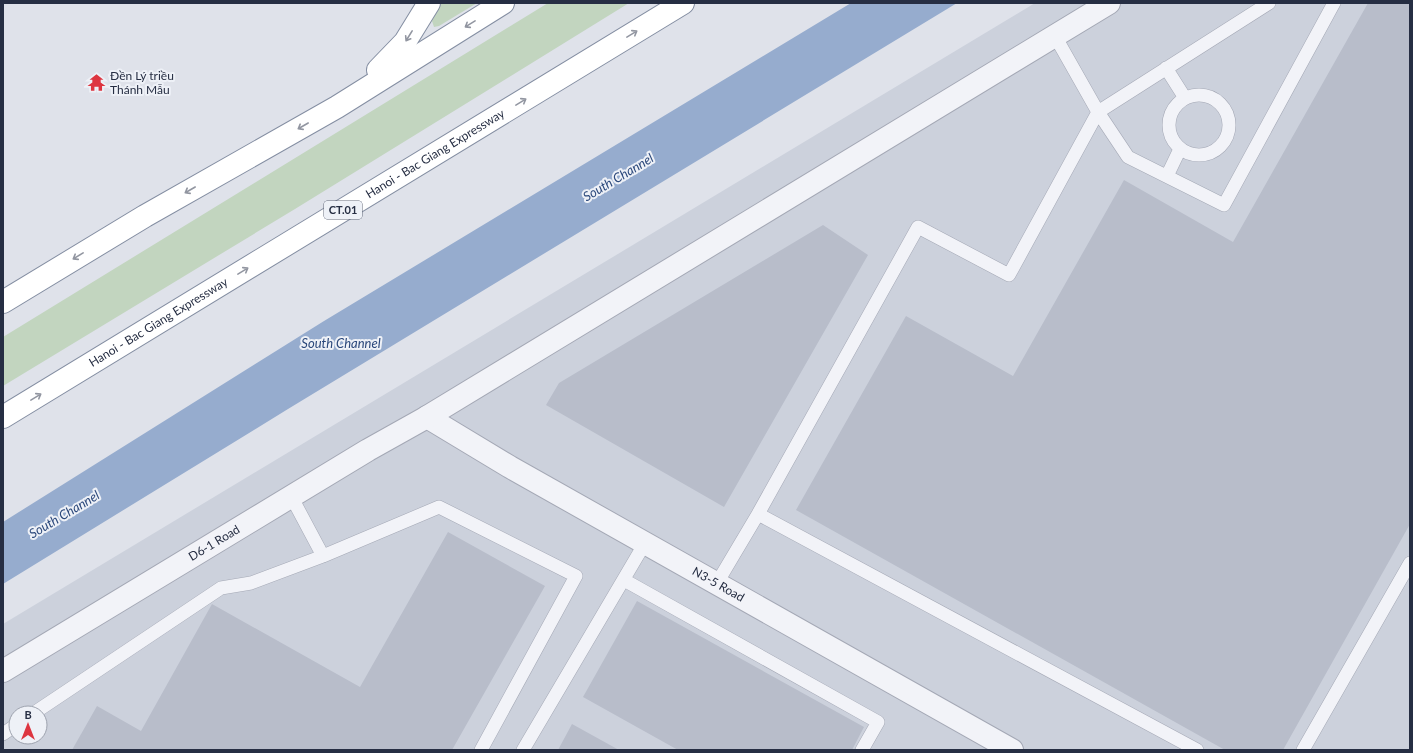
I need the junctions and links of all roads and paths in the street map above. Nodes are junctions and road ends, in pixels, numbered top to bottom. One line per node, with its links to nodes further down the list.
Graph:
1 (429, 3): 10 (highway, one-way to 10)
2 (503, 3): 10 (highway, one-way to 10)
3 (683, 3): 15 (highway, Hanoi - Bac Giang Expressway / CT.01, one-way to 3)
4 (1108, 3): 7 (street, D6-1 Road)
5 (1269, 3): 8 (lane)
6 (1334, 3): 13 (lane)
7 (1055, 36): 11 (lane); 16 (street, D6-1 Road)
8 (1166, 68): 9 (lane); 11 (lane)
9 (1185, 98): 12 (lane); 12 (lane)
10 (337, 107): 14 (highway, one-way to 14)
11 (1098, 112): 13 (lane); 18 (lane)
12 (1180, 149): 13 (lane)
13 (1167, 176)
14 (3, 302)
15 (3, 417)
16 (427, 417): 17 (street, D6-1 Road); 19 (street, N3-5 Road)
17 (291, 496): 20 (lane); 24 (street, D6-1 Road)
18 (758, 514): 23 (lane); 30 (lane)
19 (645, 543): 22 (lane); 23 (street, N3-5 Road)
20 (323, 556): 25 (lane); 26 (lane)
21 (1410, 563): 31 (lane)
22 (624, 580): 27 (lane); 28 (lane)
23 (716, 584): 29 (street, N3-5 Road)
24 (3, 671)
25 (46, 705)
26 (481, 750)
27 (523, 750)
28 (862, 750)
29 (1012, 750)
30 (1197, 750)
31 (1303, 750)

